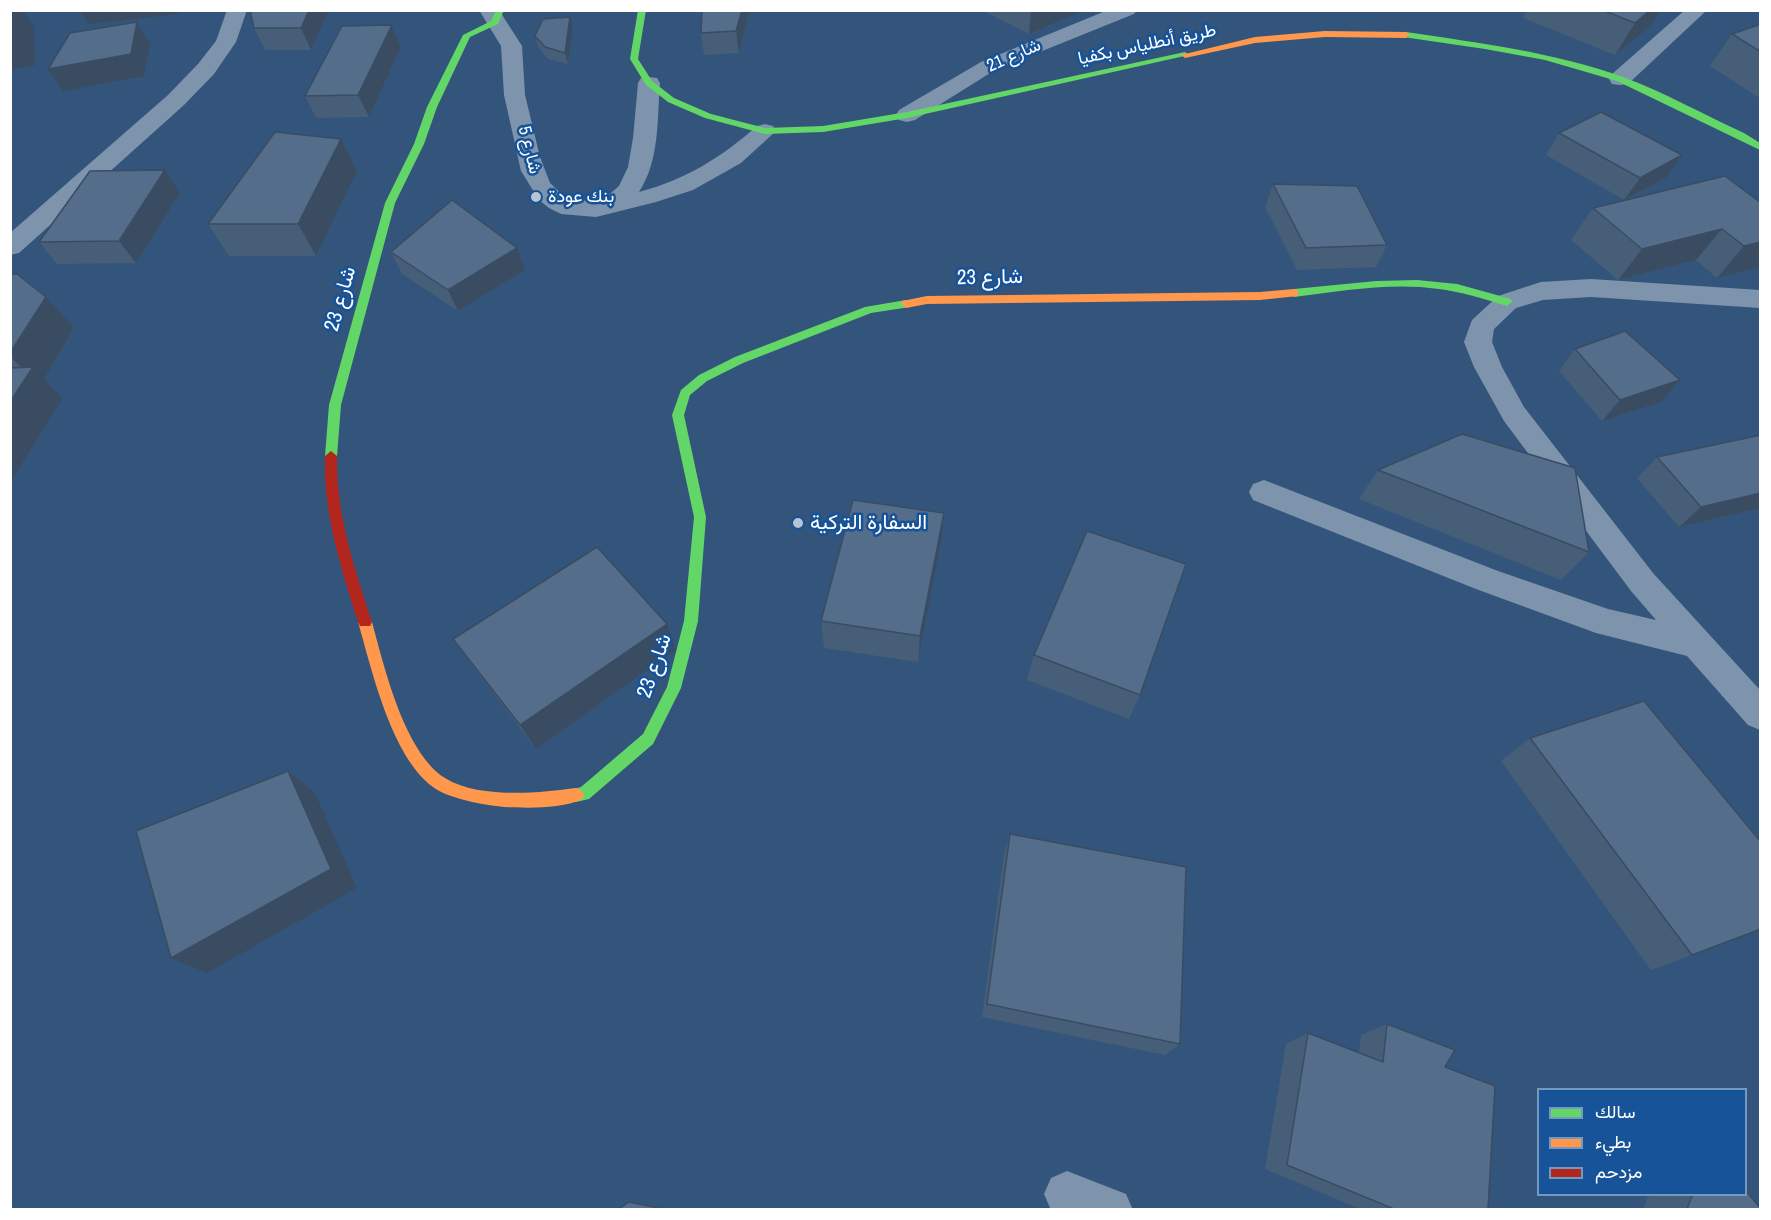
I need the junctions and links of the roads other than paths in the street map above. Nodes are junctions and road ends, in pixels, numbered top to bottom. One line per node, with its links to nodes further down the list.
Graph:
1 (237, 10): 12 (street)
2 (642, 10): 7 (main road, طريق أنطلياس بكفيا)
3 (1127, 10): 8 (street, شارع 21)
4 (1697, 10): 6 (street)
5 (494, 14): 11 (street, شارع 5); 14 (main road, شارع 23)
6 (1620, 79): 8 (main road, طريق أنطلياس بكفيا); 10 (main road, طريق أنطلياس بكفيا)
7 (649, 83): 9 (main road, طريق أنطلياس بكفيا); 11 (street)
8 (907, 115): 9 (main road, طريق أنطلياس بكفيا)
9 (765, 130): 11 (street, شارع 5)
10 (1761, 147)
11 (612, 206)
12 (10, 248)
13 (1761, 299): 14 (street)
14 (1507, 302): 16 (street)
15 (1264, 492): 16 (street)
16 (1696, 644): 17 (street)
17 (1761, 714)
18 (1067, 1194): 19 (street)
19 (1110, 1209)

